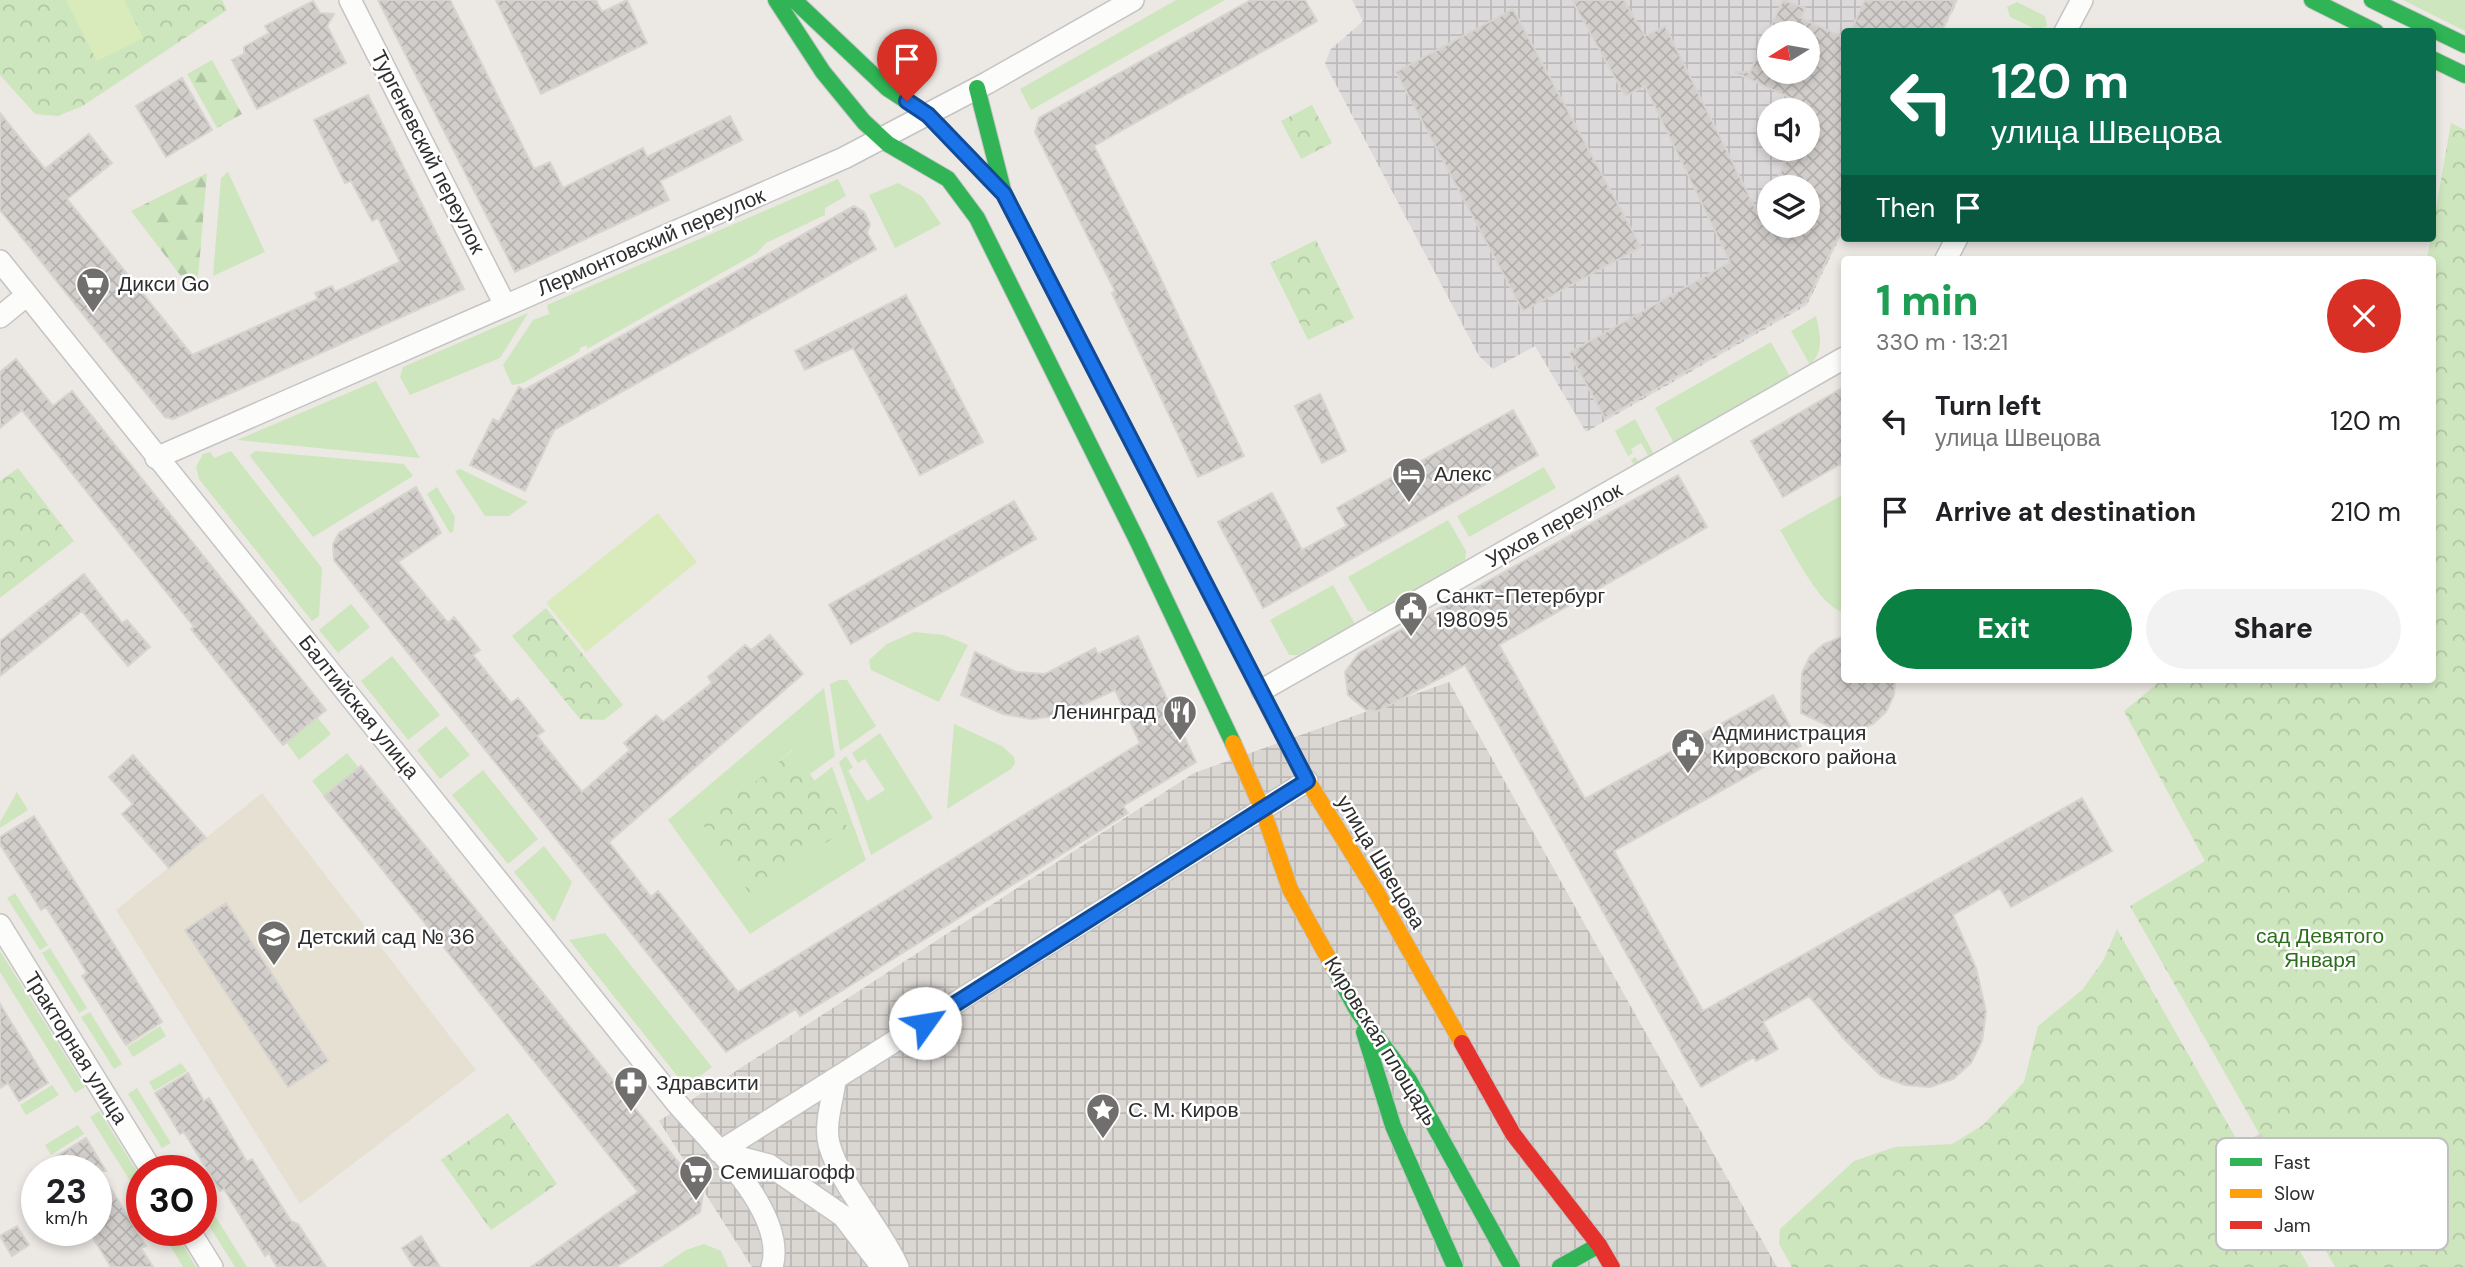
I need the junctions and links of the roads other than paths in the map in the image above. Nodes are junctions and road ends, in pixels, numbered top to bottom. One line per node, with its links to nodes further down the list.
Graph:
1 (350, 0): 21 (street, Тургеневский переулок)
2 (776, 0): 17 (street)
3 (794, 0): 16 (street, улица Швецова)
4 (1133, 0): 15 (street, Лермонтовский переулок)
5 (2082, 0): 8 (street)
6 (2312, 0): 9 (street)
7 (2372, 0): 10 (street)
8 (2067, 28)
9 (2368, 28)
10 (2430, 28)
11 (2436, 31): 12 (street)
12 (2465, 45)
13 (2436, 61): 14 (street)
14 (2465, 75)
15 (977, 88): 16 (street, Лермонтовский переулок); 18 (street)
16 (928, 115): 17 (street, Лермонтовский переулок); 18 (street, улица Швецова)
17 (882, 139): 21 (street, Лермонтовский переулок); 27 (street)
18 (1004, 194): 25 (street, улица Швецова)
19 (0, 261): 20 (street, Балтийская улица)
20 (27, 295): 22 (street); 24 (street, Балтийская улица)
21 (505, 305): 24 (street, Лермонтовский переулок)
22 (0, 317)
23 (1841, 360): 25 (street, Урхов переулок)
24 (156, 458): 31 (street, Балтийская улица)
25 (1262, 690): 26 (street, улица Швецова)
26 (1307, 781): 27 (street); 33 (street, улица Швецова)
27 (1262, 808): 29 (street, Кировская площадь); 30 (street)
28 (0, 925): 32 (street, Тракторная улица)
29 (1358, 1012): 39 (street); 40 (street, Кировская площадь)
30 (835, 1080): 31 (street); 38 (street)
31 (719, 1152): 36 (street, Балтийская улица); 37 (street)
32 (142, 1155)
33 (1599, 1245): 41 (street); 42 (street, улица Швецова)
34 (199, 1246): 35 (street)
35 (212, 1267)
36 (772, 1267)
37 (882, 1267)
38 (898, 1267)
39 (1455, 1267)
40 (1512, 1267)
41 (1560, 1267)
42 (1612, 1267)

